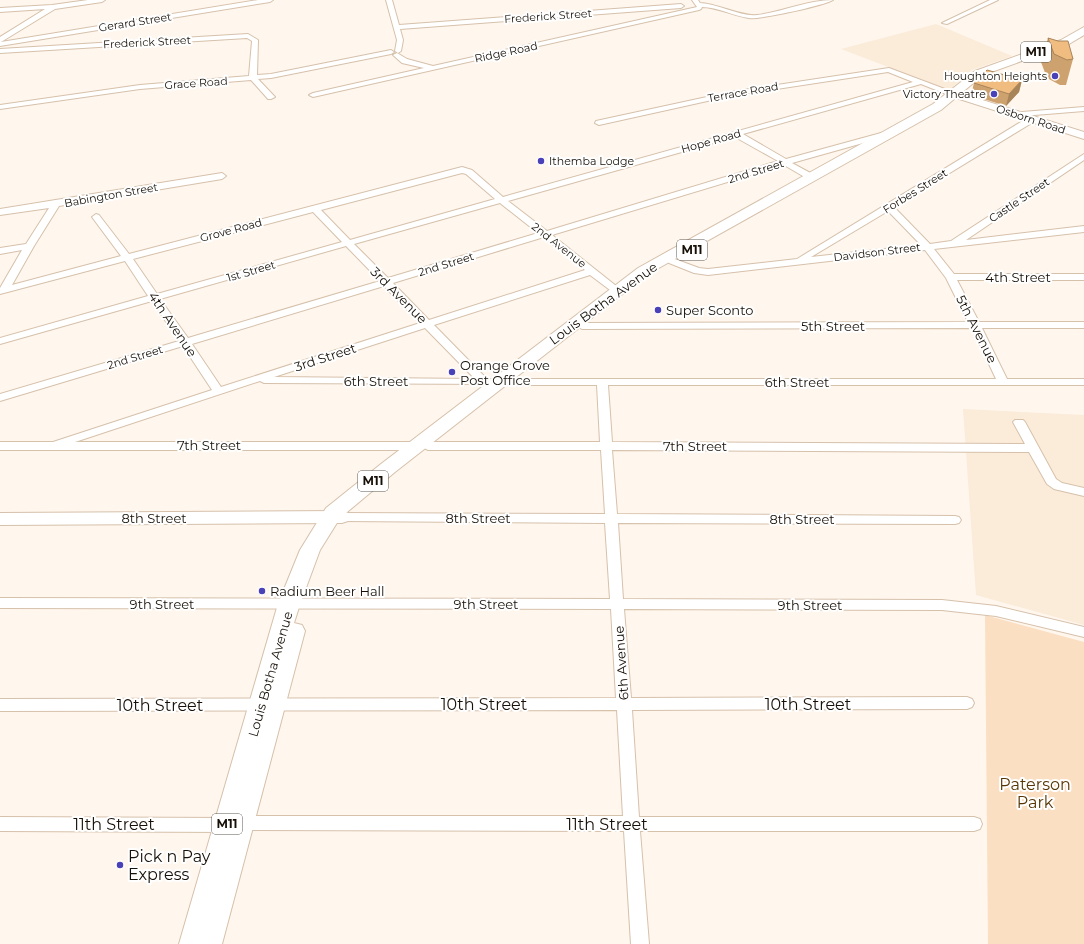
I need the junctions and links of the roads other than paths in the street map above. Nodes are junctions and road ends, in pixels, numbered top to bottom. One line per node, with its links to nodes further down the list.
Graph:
1 (64, 0): 8 (street)
2 (102, 0): 8 (street)
3 (270, 0): 15 (street, Gerard Street)
4 (389, 0): 11 (street)
5 (830, 0): 7 (street)
6 (995, 0): 10 (street)
7 (697, 4): 11 (street, Frederick Street); 19 (street, Ridge Road)
8 (52, 7): 9 (street); 14 (street)
9 (0, 10)
10 (945, 23)
11 (397, 26): 17 (street)
12 (1084, 30): 25 (main road, Louis Botha Avenue / M11)
13 (1084, 36): 25 (main road, Louis Botha Avenue / M11)
14 (0, 40)
15 (0, 44)
16 (0, 51): 22 (street, Frederick Street)
17 (395, 53): 18 (street); 22 (street, Grace Road)
18 (405, 61): 19 (street); 21 (street)
19 (433, 67): 21 (street, Ridge Road)
20 (888, 70): 23 (street, Osborn Road); 31 (street, Terrace Road)
21 (406, 74): 24 (street, Ridge Road)
22 (253, 78): 26 (street); 27 (street, Grace Road)
23 (920, 82): 25 (street, Osborn Road); 33 (street, Hope Road)
24 (313, 95)
25 (957, 95): 29 (main road, Osborn Road); 32 (main road, Louis Botha Avenue / M11); 54 (main road, Louis Botha Avenue / M11)
26 (271, 97)
27 (0, 107)
28 (1084, 109): 29 (street)
29 (1017, 114): 30 (main road, Osborn Road)
30 (1032, 119): 34 (main road, Osborn Road); 42 (street, Forbes Street)
31 (599, 123)
32 (892, 132): 36 (street, 2nd Street); 39 (main road, Louis Botha Avenue / M11)
33 (736, 134): 36 (street); 40 (street, Hope Road)
34 (1084, 136)
35 (1084, 156): 49 (street, Castle Street)
36 (786, 162): 39 (street); 47 (street, 2nd Street)
37 (462, 170): 40 (street, 2nd Avenue); 43 (street, Grove Road)
38 (222, 176): 41 (street, Babington Street)
39 (811, 178): 61 (main road, Louis Botha Avenue / M11)
40 (502, 200): 47 (street, 2nd Avenue); 48 (street, 1st Street)
41 (56, 204): 44 (street, Babington Street); 50 (street)
42 (889, 207): 51 (street, 5th Avenue); 55 (street, Forbes Street)
43 (314, 208): 48 (street, 3rd Avenue); 53 (street, Grove Road)
44 (0, 212)
45 (96, 217): 53 (street, 4th Avenue)
46 (1084, 229): 49 (street, Davidson Street)
47 (545, 234): 56 (street, 2nd Avenue); 59 (street, 2nd Street)
48 (348, 243): 59 (street, 3rd Avenue); 62 (street, 1st Street)
49 (954, 243): 51 (street, Davidson Street)
50 (29, 246): 52 (street); 60 (street)
51 (927, 246): 55 (street, Davidson Street); 57 (street, 5th Avenue)
52 (0, 251)
53 (127, 258): 60 (street, Grove Road); 62 (street, 4th Avenue)
54 (672, 261): 55 (street, Davidson Street); 66 (main road, Louis Botha Avenue / M11)
55 (798, 261)
56 (592, 271): 61 (street, 2nd Avenue); 63 (street, 3rd Street)
57 (951, 277): 58 (street, 4th Street); 64 (street, 5th Avenue)
58 (1084, 277)
59 (387, 282): 63 (street, 3rd Avenue); 68 (street, 2nd Street)
60 (2, 291)
61 (617, 291): 70 (main road, Louis Botha Avenue / M11)
62 (156, 297): 67 (street, 1st Street); 68 (street, 4th Avenue)
63 (428, 324): 69 (street, 3rd Street); 70 (street, 3rd Avenue)
64 (976, 325): 65 (street, 5th Street); 66 (street, 5th Street); 72 (street, 5th Avenue)
65 (1084, 325)
66 (582, 326): 70 (main road, Louis Botha Avenue / M11)
67 (0, 341)
68 (185, 342): 74 (street, 4th Avenue); 75 (street, 2nd Street)
69 (253, 380): 70 (street, 6th Street); 74 (street, 3rd Street)
70 (498, 382): 71 (street, 6th Street); 79 (main road, Louis Botha Avenue / M11)
71 (602, 382): 72 (street, 6th Street); 80 (street, 6th Avenue)
72 (1003, 382): 73 (street, 6th Street)
73 (1084, 382)
74 (219, 391): 77 (street, 3rd Street)
75 (0, 398)
76 (1019, 422): 81 (street)
77 (58, 444): 78 (street, 7th Street); 79 (street, 7th Street)
78 (0, 446)
79 (423, 446): 80 (street, 7th Street); 83 (main road, Louis Botha Avenue / M11)
80 (606, 446): 81 (street, 7th Street); 84 (street, 6th Avenue)
81 (1032, 448): 82 (street)
82 (1084, 492)
83 (336, 518): 84 (street, 8th Street); 85 (main road, 8th Street); 88 (main road, Louis Botha Avenue / M11)
84 (611, 518): 86 (street, 8th Street); 89 (street, 6th Avenue)
85 (0, 519)
86 (956, 520)
87 (0, 603): 88 (street, 9th Street)
88 (295, 604): 89 (street, 9th Street); 92 (main road, Louis Botha Avenue / M11)
89 (617, 604): 90 (street, 9th Street); 94 (street, 6th Avenue)
90 (1084, 632)
91 (967, 703): 94 (street, 10th Street)
92 (267, 704): 93 (street, 10th Street); 94 (street, 10th Street); 96 (main road, Louis Botha Avenue / M11)
93 (0, 705)
94 (624, 705): 97 (street, 6th Avenue)
95 (0, 824): 96 (street, 11th Street)
96 (234, 824): 97 (street, 11th Street); 99 (main road, Louis Botha Avenue / M11); 100 (main road, Louis Botha Avenue / M11)
97 (632, 824): 98 (street, 11th Street); 101 (street, 6th Avenue)
98 (974, 824)
99 (193, 944)
100 (208, 944)
101 (640, 944)

